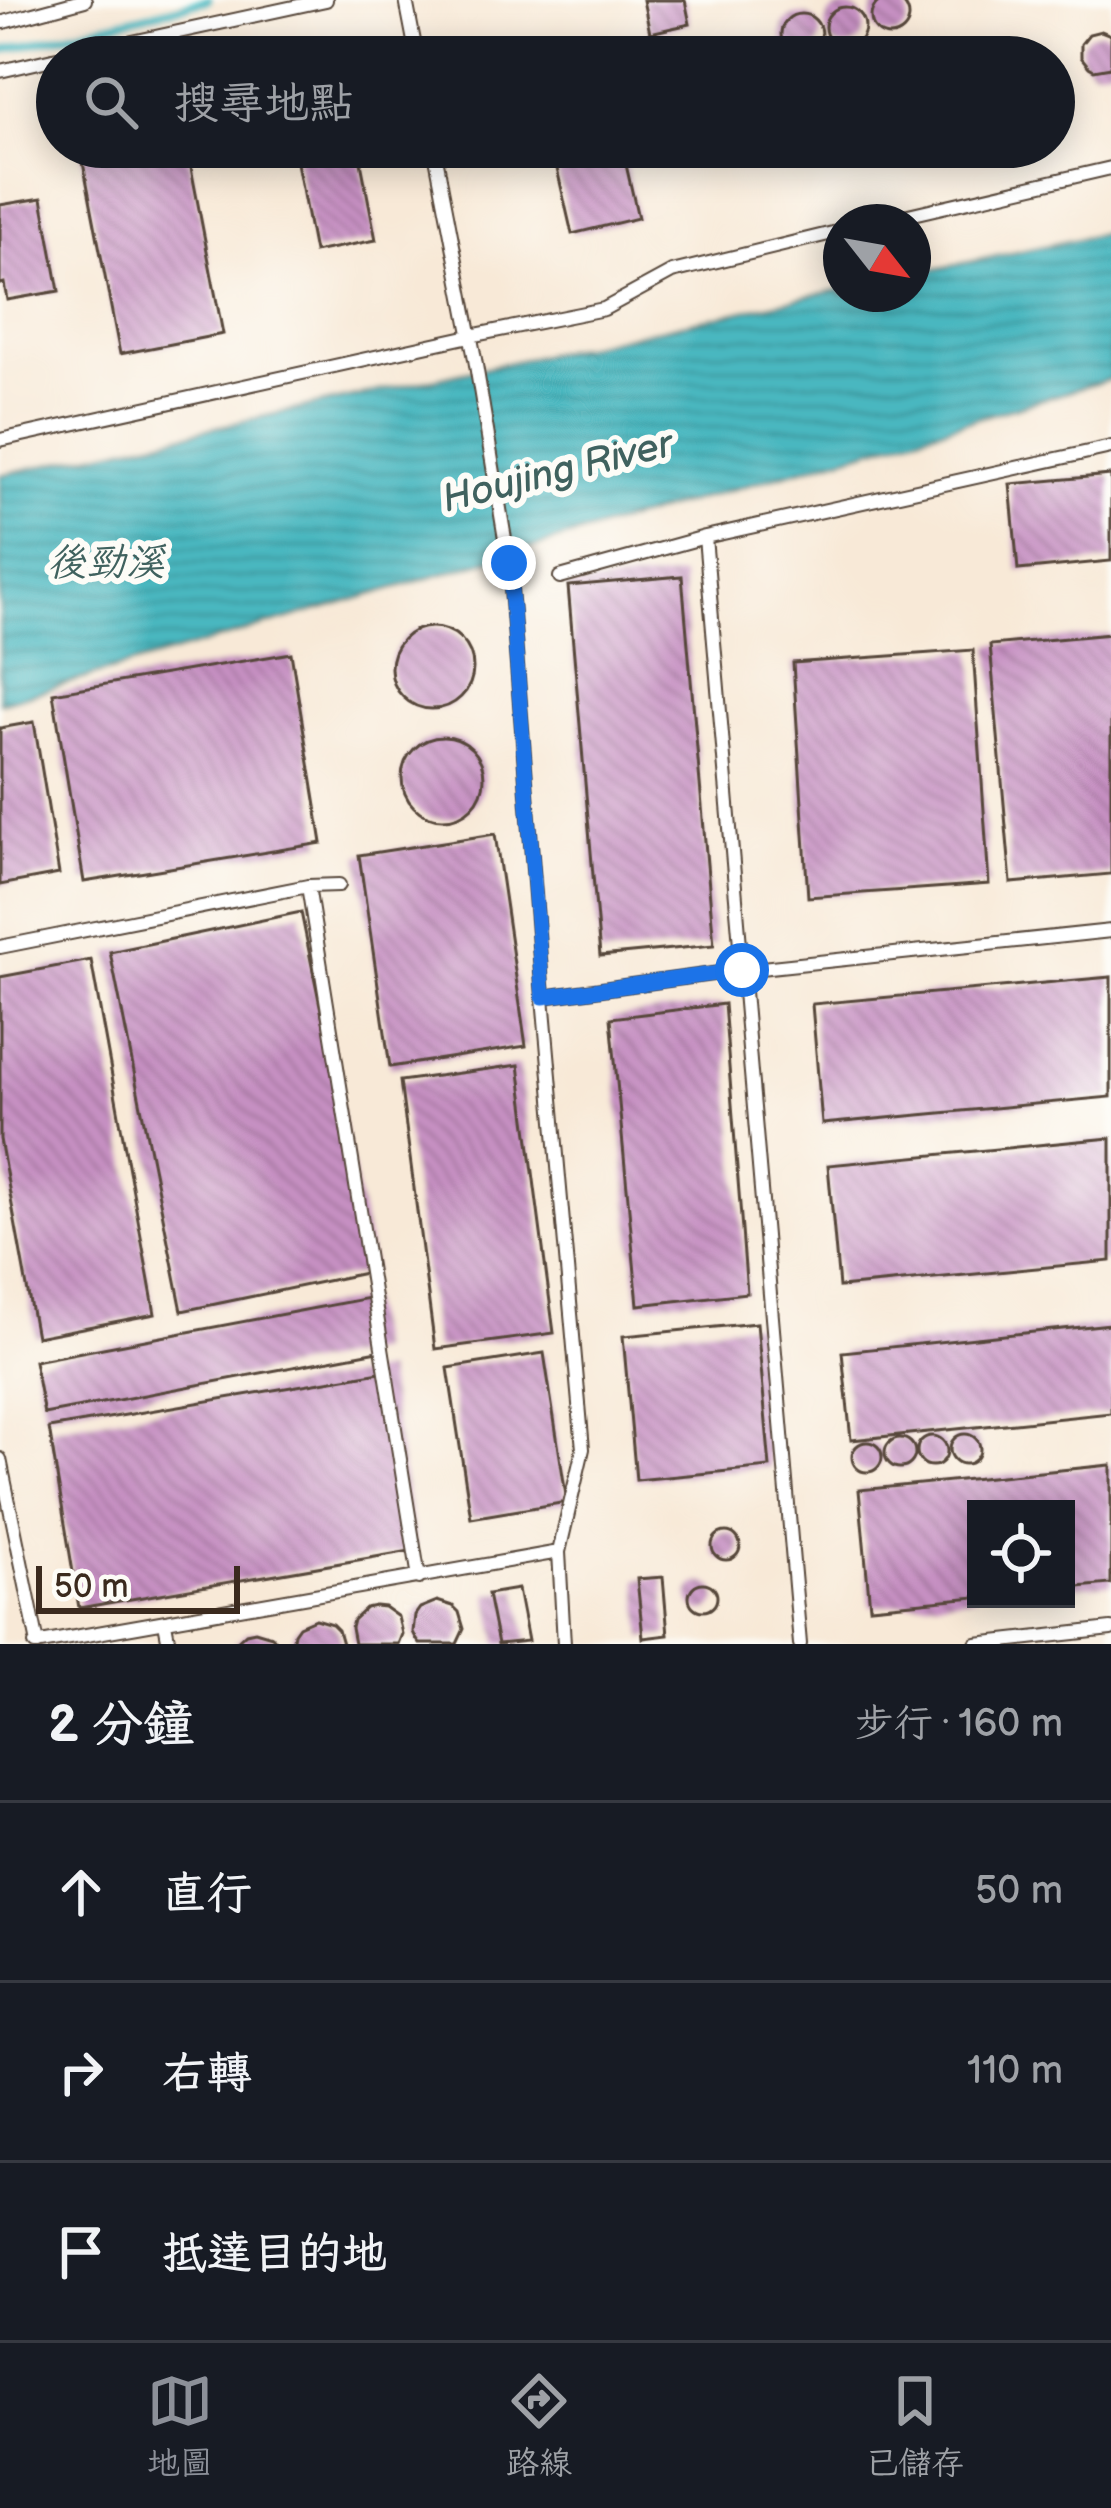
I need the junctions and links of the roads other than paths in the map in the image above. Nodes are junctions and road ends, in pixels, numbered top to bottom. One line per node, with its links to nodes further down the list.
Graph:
1 (85, 0): 4 (lane)
2 (326, 0): 5 (lane)
3 (406, 0): 6 (lane)
4 (0, 22)
5 (161, 36)
6 (412, 36)
7 (36, 63): 8 (lane)
8 (0, 71)
9 (438, 168): 13 (lane)
10 (1111, 168): 11 (lane)
11 (931, 210)
12 (823, 235): 13 (lane)
13 (470, 336): 14 (lane); 23 (lane)
14 (0, 440)
15 (1111, 447): 16 (lane)
16 (705, 537): 17 (lane); 22 (lane)
17 (560, 578)
18 (339, 885): 19 (lane)
19 (308, 886): 21 (lane); 26 (lane)
20 (1111, 931): 22 (lane)
21 (0, 947)
22 (742, 970): 23 (lane); 32 (lane)
23 (543, 997): 25 (lane)
24 (0, 1459): 29 (lane)
25 (560, 1552): 26 (lane); 31 (lane)
26 (419, 1578): 27 (lane)
27 (166, 1623): 29 (lane); 30 (lane)
28 (1111, 1629): 33 (lane)
29 (36, 1644)
30 (169, 1644)
31 (564, 1644)
32 (800, 1644)
33 (976, 1644)

